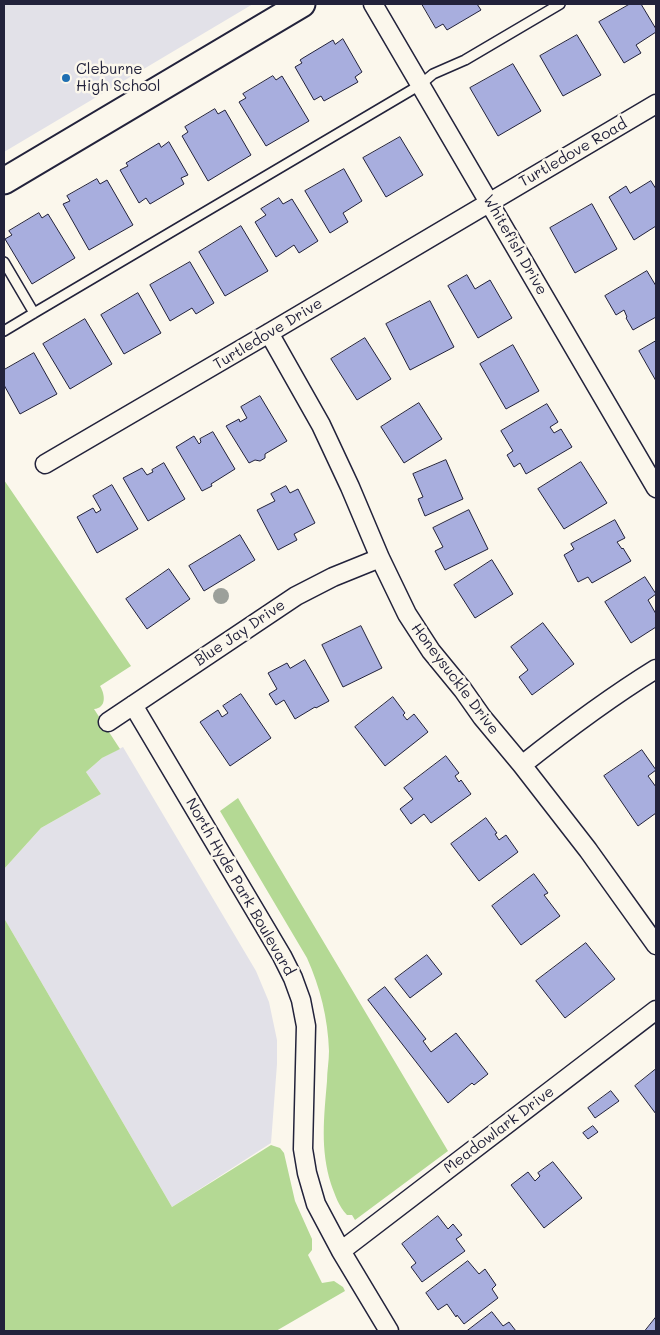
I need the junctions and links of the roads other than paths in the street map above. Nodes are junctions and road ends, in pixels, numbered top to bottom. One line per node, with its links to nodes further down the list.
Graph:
1 (302, 4): 6 (street)
2 (373, 4): 4 (street, Whitefish Drive)
3 (560, 4): 4 (lane)
4 (420, 85): 7 (street, Whitefish Drive); 9 (lane)
5 (656, 104): 7 (street, Turtledove Road)
6 (4, 180)
7 (489, 202): 11 (street, Turtledove Drive); 13 (street, Whitefish Drive)
8 (4, 262): 9 (lane)
9 (34, 313): 10 (lane)
10 (4, 331)
11 (269, 333): 12 (street, Turtledove Drive); 14 (street, Honeysuckle Drive)
12 (45, 464)
13 (656, 488)
14 (380, 558): 16 (street, Blue Jay Drive); 18 (street, Honeysuckle Drive)
15 (656, 670): 18 (street)
16 (134, 705): 17 (street, Blue Jay Drive); 21 (street, North Hyde Park Boulevard)
17 (108, 722)
18 (522, 765): 19 (street, Honeysuckle Drive)
19 (656, 945)
20 (656, 1010): 21 (street, Meadowlark Drive)
21 (342, 1251): 22 (street, North Hyde Park Boulevard)
22 (389, 1331)

